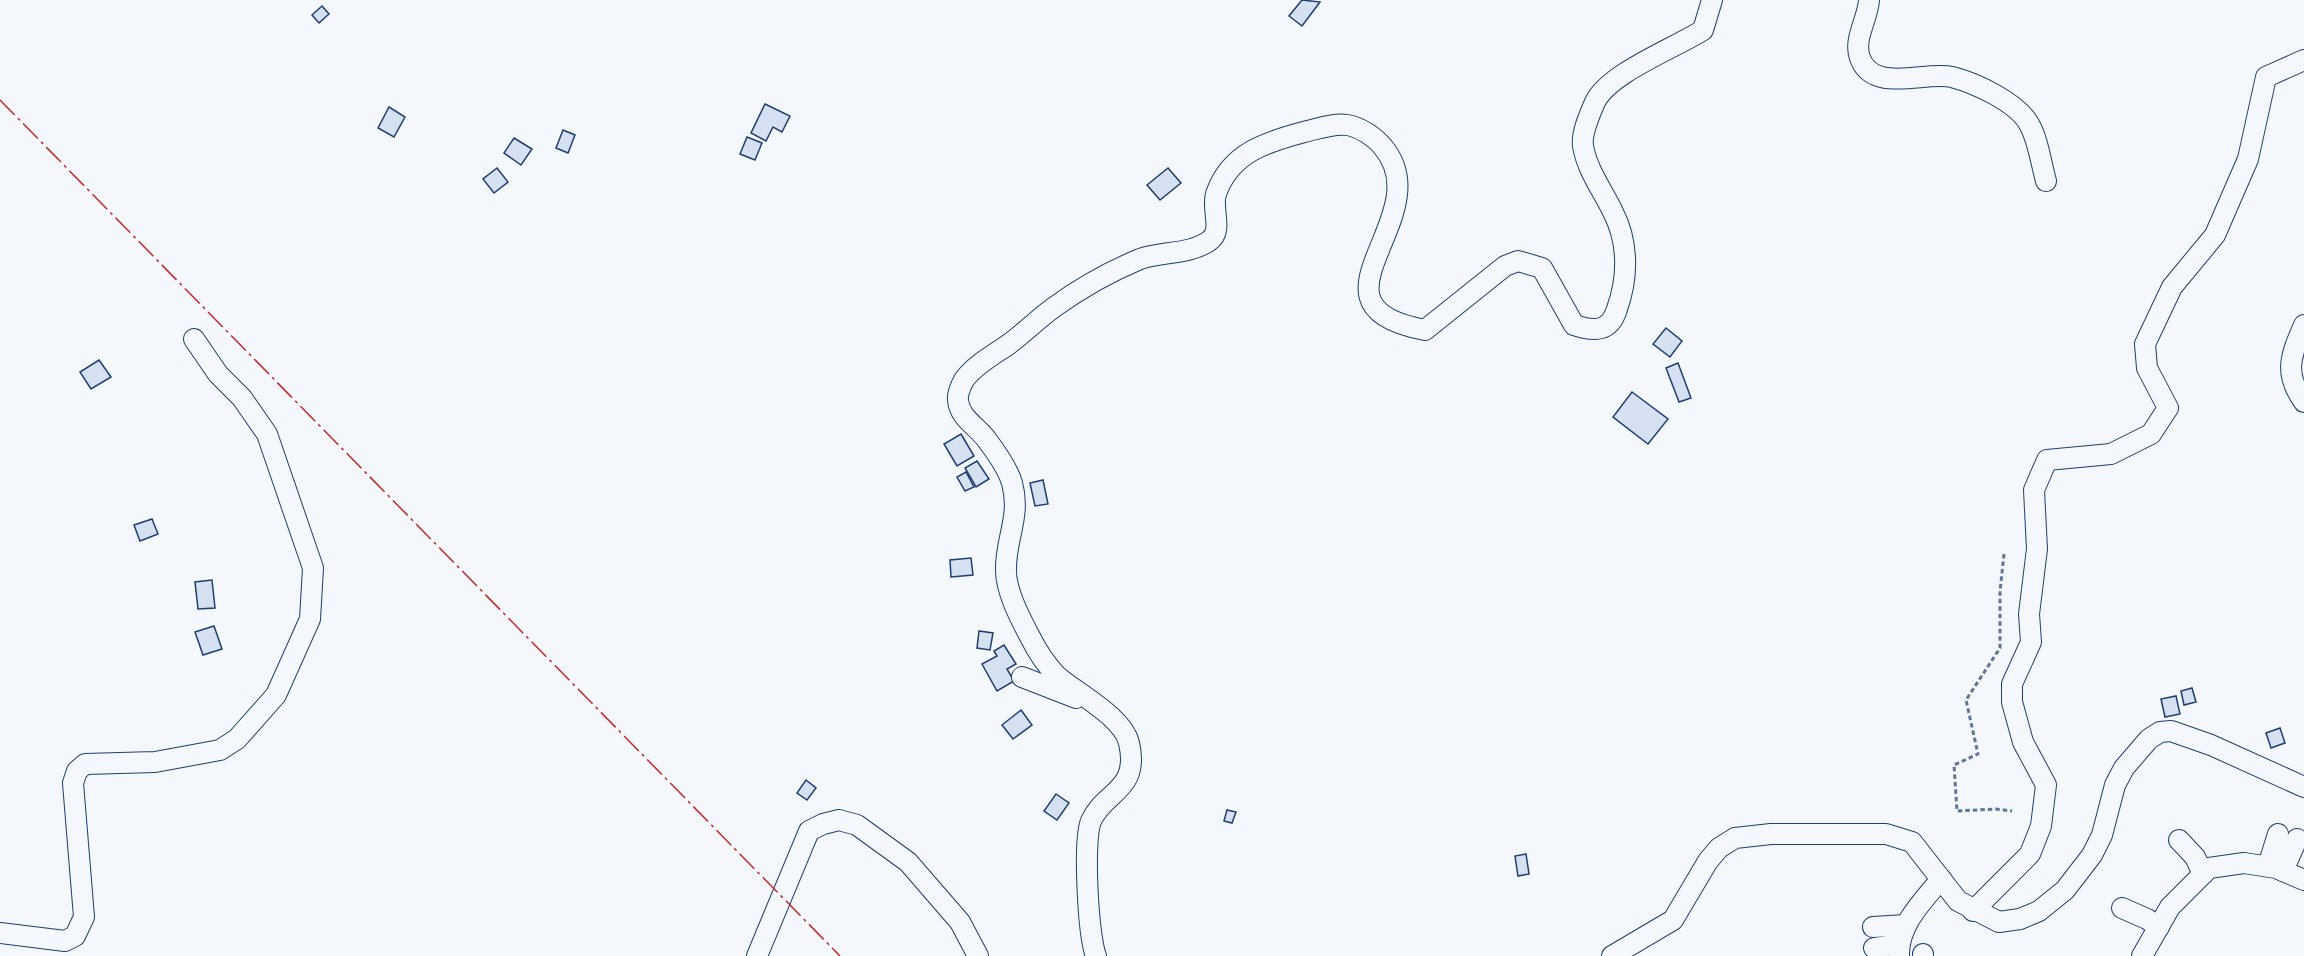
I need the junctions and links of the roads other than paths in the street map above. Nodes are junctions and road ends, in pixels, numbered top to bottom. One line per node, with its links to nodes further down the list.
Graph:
1 (1869, 0): 4 (street)
2 (1714, 5): 9 (street)
3 (2304, 60): 18 (street)
4 (2046, 181)
5 (2304, 325): 7 (street)
6 (194, 339): 22 (street)
7 (2304, 402)
8 (1022, 677): 9 (street)
9 (1091, 703): 27 (street)
10 (2304, 787): 18 (street)
11 (2288, 837): 13 (street)
12 (2179, 840): 14 (street)
13 (2276, 869): 14 (street); 16 (street)
14 (2203, 874): 21 (street)
15 (1941, 879): 18 (street); 19 (street); 28 (street)
16 (2304, 880)
17 (2122, 908): 21 (street)
18 (1973, 910)
19 (1906, 925): 20 (street); 24 (street)
20 (1873, 927)
21 (2159, 927): 29 (street)
22 (0, 933)
23 (1874, 948): 24 (street)
24 (1899, 950)
25 (757, 956): 26 (street)
26 (978, 956)
27 (1095, 956)
28 (1612, 956)
29 (2142, 956)

